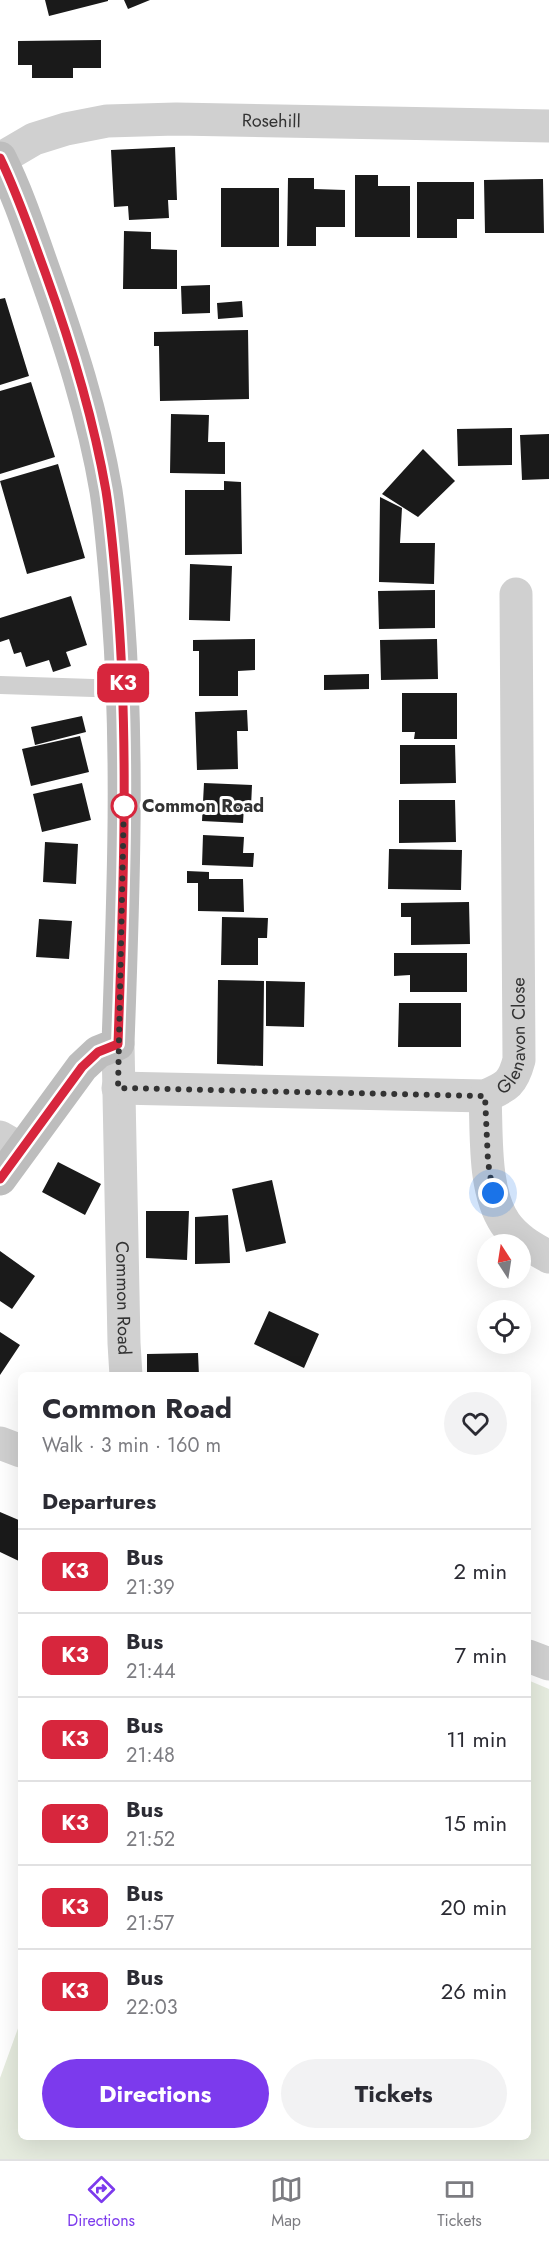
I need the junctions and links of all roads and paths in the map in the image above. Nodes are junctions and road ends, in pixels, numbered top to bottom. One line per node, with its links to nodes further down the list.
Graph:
1 (549, 126): 2 (street, Rosehill)
2 (0, 158): 5 (street, Common Road)
3 (516, 594): 8 (street, Glenavon Close)
4 (0, 685): 5 (lane)
5 (124, 689): 6 (street, Common Road)
6 (118, 1044): 7 (street, Common Road); 9 (street)
7 (118, 1088): 8 (street, Glenavon Close); 12 (street, Common Road)
8 (485, 1096): 11 (street)
9 (11, 1143): 10 (street)
10 (0, 1179)
11 (549, 1257)
12 (126, 1372)
13 (0, 1443): 14 (street)
14 (18, 1450)
15 (531, 1657): 16 (street)
16 (549, 1664)

